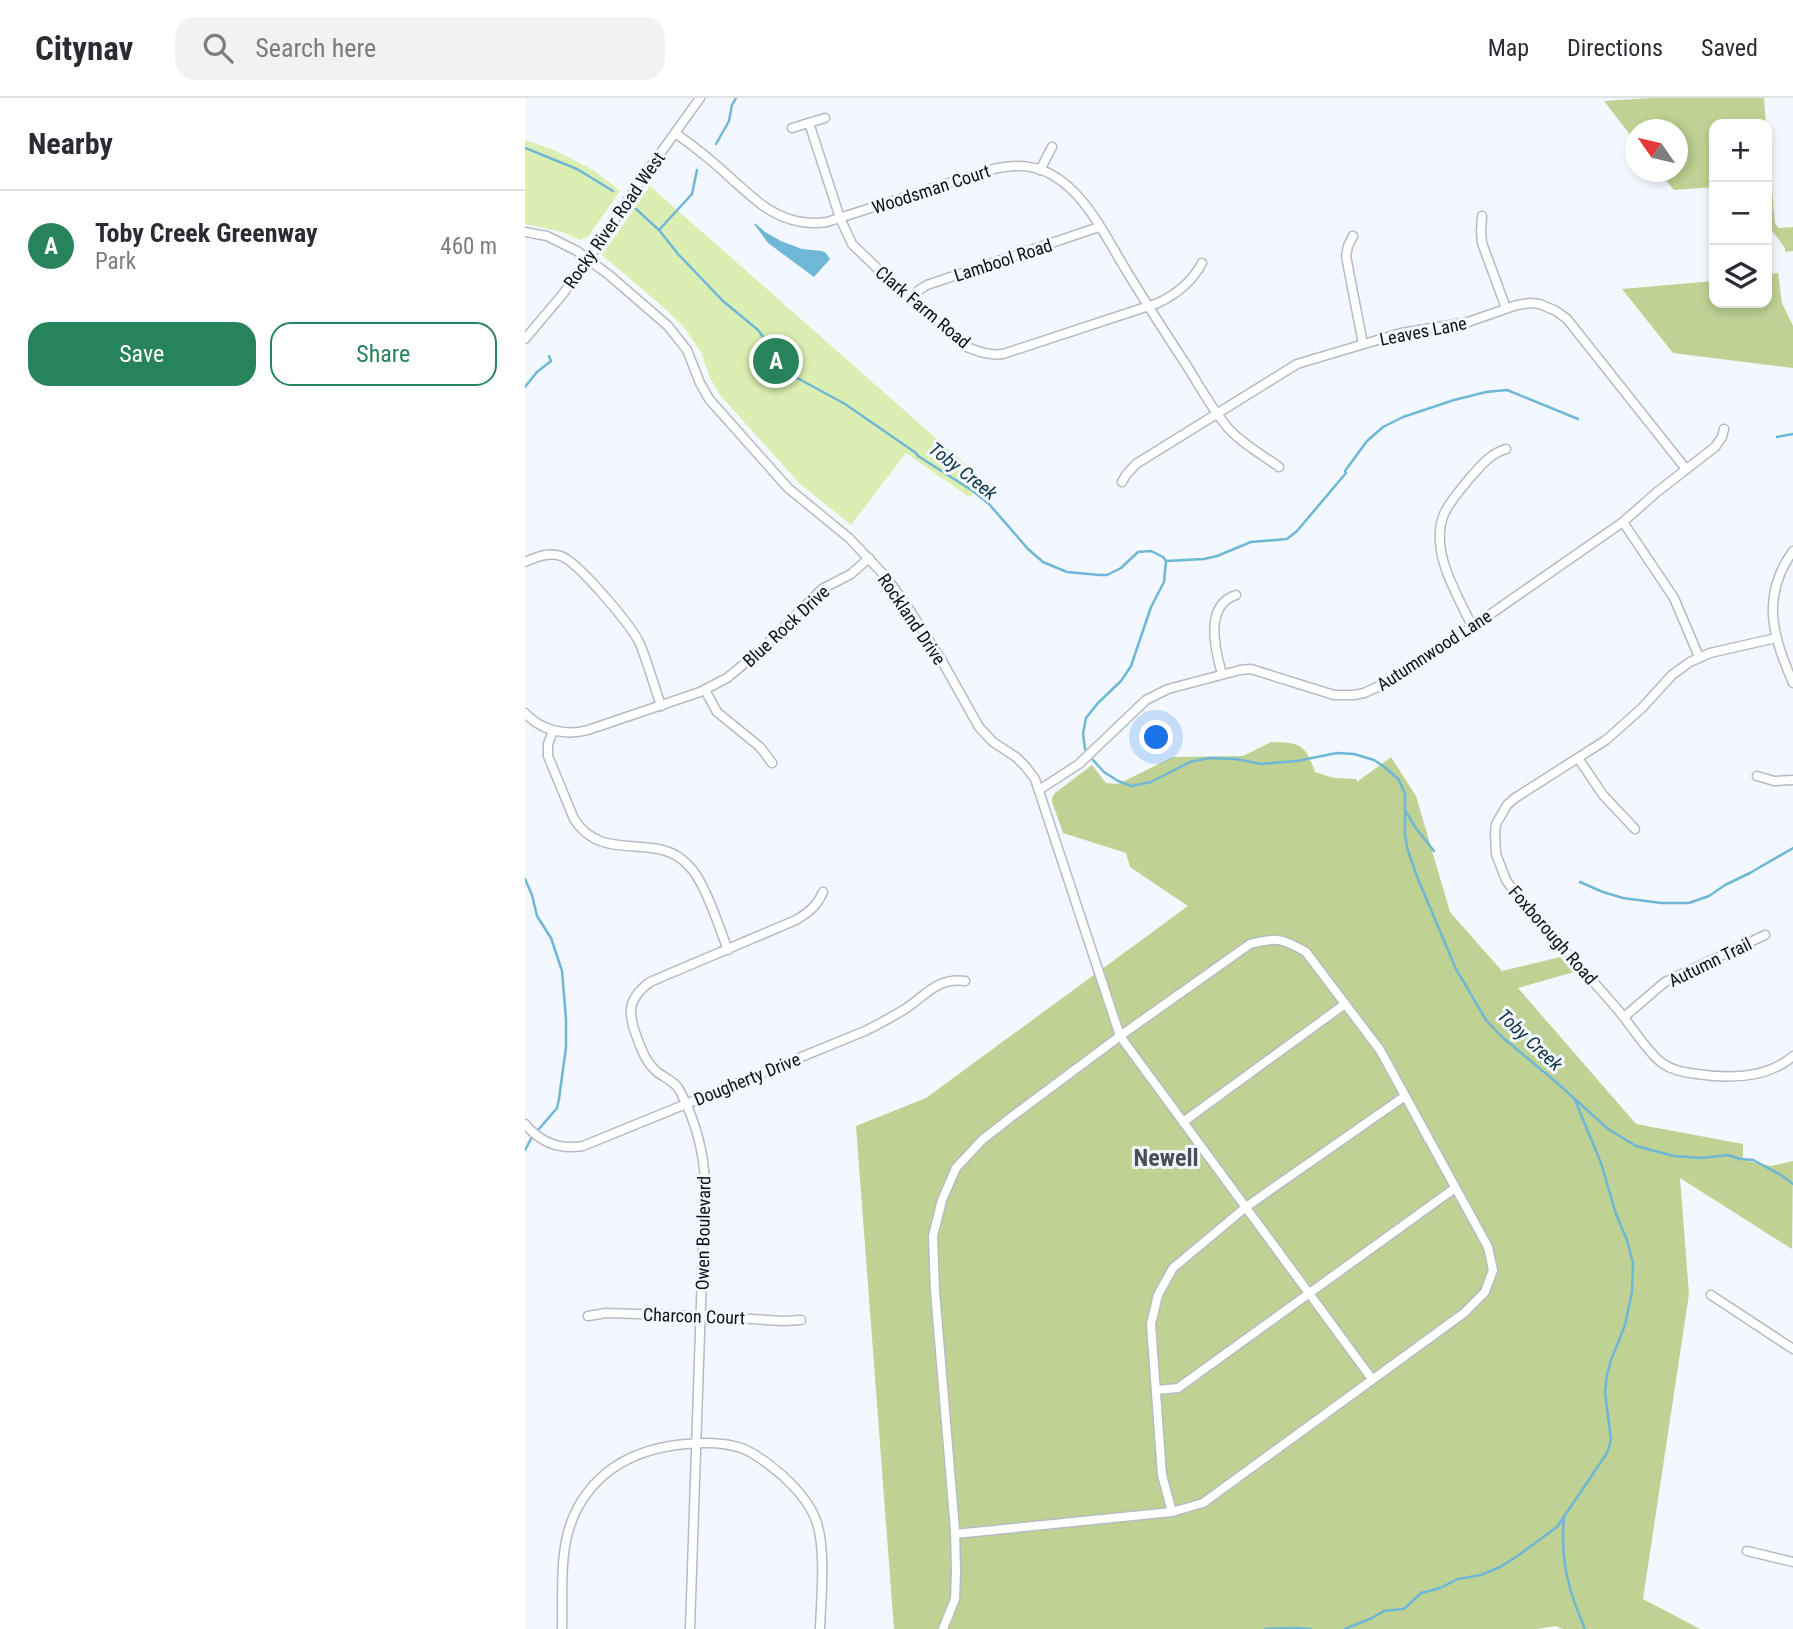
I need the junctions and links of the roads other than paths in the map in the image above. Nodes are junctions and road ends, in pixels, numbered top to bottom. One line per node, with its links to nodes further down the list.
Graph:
1 (700, 98): 5 (street, Rocky River Road West)
2 (825, 118): 3 (street)
3 (809, 123): 4 (street); 9 (street, Clark Farm Road)
4 (792, 128)
5 (675, 133): 9 (street, Woodsman Court); 13 (street, Rocky River Road West)
6 (1052, 147): 7 (street)
7 (1040, 170): 9 (street, Woodsman Court); 10 (street, Woodsman Court)
8 (1482, 216): 17 (street)
9 (841, 218): 15 (street, Clark Farm Road)
10 (1099, 227): 15 (street, Lambool Road); 16 (street, Woodsman Court)
11 (525, 232): 13 (street, Rockland Drive)
12 (1353, 236): 19 (street)
13 (588, 259): 18 (street, Rocky River Road West); 28 (street, Rockland Drive)
14 (1202, 263): 16 (street, Clark Farm Road)
15 (912, 300): 16 (street, Clark Farm Road)
16 (1148, 307): 20 (street, Woodsman Court)
17 (1506, 308): 19 (street, Leaves Lane); 24 (street, Leaves Lane)
18 (525, 339)
19 (1363, 344): 20 (street, Leaves Lane)
20 (1217, 413): 23 (street, Woodsman Court); 25 (street, Leaves Lane)
21 (1724, 429): 24 (street, Autumnwood Lane)
22 (1506, 449): 31 (street)
23 (1279, 467)
24 (1686, 469): 26 (street, Autumnwood Lane)
25 (1122, 482)
26 (1623, 522): 31 (street, Autumnwood Lane); 33 (street)
27 (1793, 551): 32 (street)
28 (869, 558): 36 (street, Blue Rock Drive); 44 (street, Rockland Drive)
29 (525, 562): 37 (street)
30 (1236, 595): 34 (street)
31 (1472, 626): 34 (street, Autumnwood Lane)
32 (1776, 638): 33 (street, Foxborough Road); 35 (street)
33 (1699, 657): 40 (street, Foxborough Road)
34 (1222, 674): 44 (street, Autumnwood Lane)
35 (1793, 682)
36 (705, 690): 37 (street, Blue Rock Drive); 41 (street)
37 (661, 706): 39 (street, Blue Rock Drive)
38 (525, 713): 39 (street)
39 (553, 731): 48 (street)
40 (1579, 758): 45 (street); 51 (street, Foxborough Road)
41 (772, 763)
42 (1757, 776): 43 (street)
43 (1793, 780)
44 (1039, 790): 52 (street, Rockland Drive)
45 (1636, 829)
46 (823, 892): 48 (street, Owen Boulevard)
47 (1765, 935): 51 (street, Autumn Trail)
48 (728, 950): 55 (street, Owen Boulevard)
49 (965, 981): 55 (street, Dougherty Drive)
50 (1345, 1004): 52 (street); 54 (street); 56 (street)
51 (1624, 1017): 53 (street, Foxborough Road)
52 (1120, 1036): 56 (street, Rockland Drive); 70 (street)
53 (1793, 1056)
54 (1405, 1096): 58 (street); 59 (street)
55 (686, 1104): 57 (street, Dougherty Drive); 62 (street, Owen Boulevard)
56 (1183, 1122): 59 (street, Rockland Drive)
57 (525, 1124)
58 (1455, 1188): 60 (street); 66 (street)
59 (1246, 1207): 60 (street, Rockland Drive); 67 (street)
60 (1310, 1294): 66 (street, Rockland Drive); 67 (street)
61 (1711, 1295): 65 (street)
62 (701, 1316): 63 (street, Charcon Court); 64 (street, Charcon Court); 68 (street, Owen Boulevard)
63 (588, 1317)
64 (801, 1320)
65 (1793, 1349)
66 (1372, 1379): 69 (street)
67 (1157, 1390): 69 (street)
68 (697, 1443): 73 (street); 74 (street, Owen Boulevard); 75 (street)
69 (1172, 1512): 70 (street)
70 (955, 1534): 76 (street)
71 (1747, 1551): 72 (street)
72 (1793, 1562)
73 (562, 1629)
74 (690, 1629)
75 (820, 1629)
76 (943, 1629)

